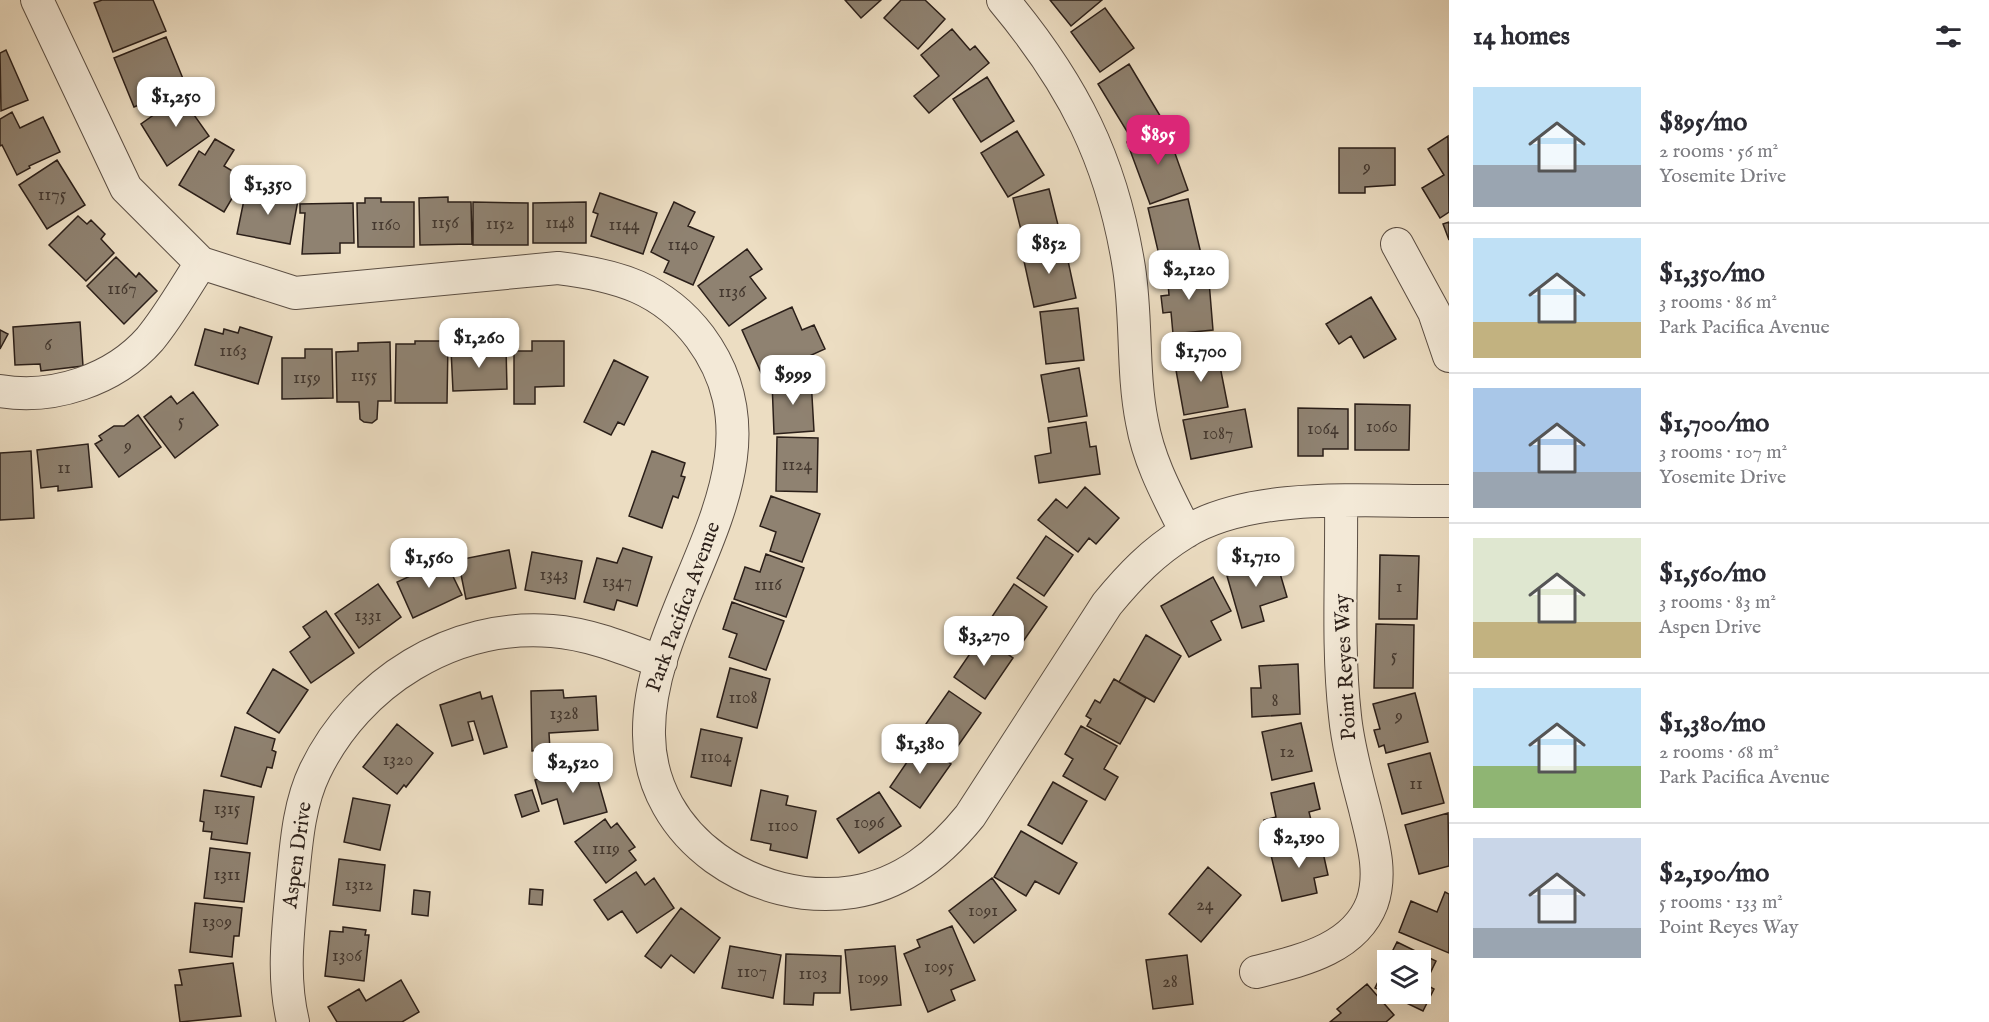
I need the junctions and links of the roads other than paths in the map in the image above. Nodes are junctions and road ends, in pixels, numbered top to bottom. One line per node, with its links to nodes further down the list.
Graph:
1 (37, 0): 4 (street, Park Pacifica Avenue)
2 (1003, 0): 9 (street)
3 (1397, 244): 5 (street)
4 (201, 263): 6 (street); 10 (street, Park Pacifica Avenue)
5 (1449, 356)
6 (0, 391)
7 (1449, 501): 8 (street, Park Pacifica Avenue)
8 (1341, 502): 9 (street, Park Pacifica Avenue); 11 (street, Point Reyes Way)
9 (1186, 532): 10 (street, Park Pacifica Avenue)
10 (661, 662): 12 (street, Aspen Drive)
11 (1256, 972)
12 (293, 1022)

